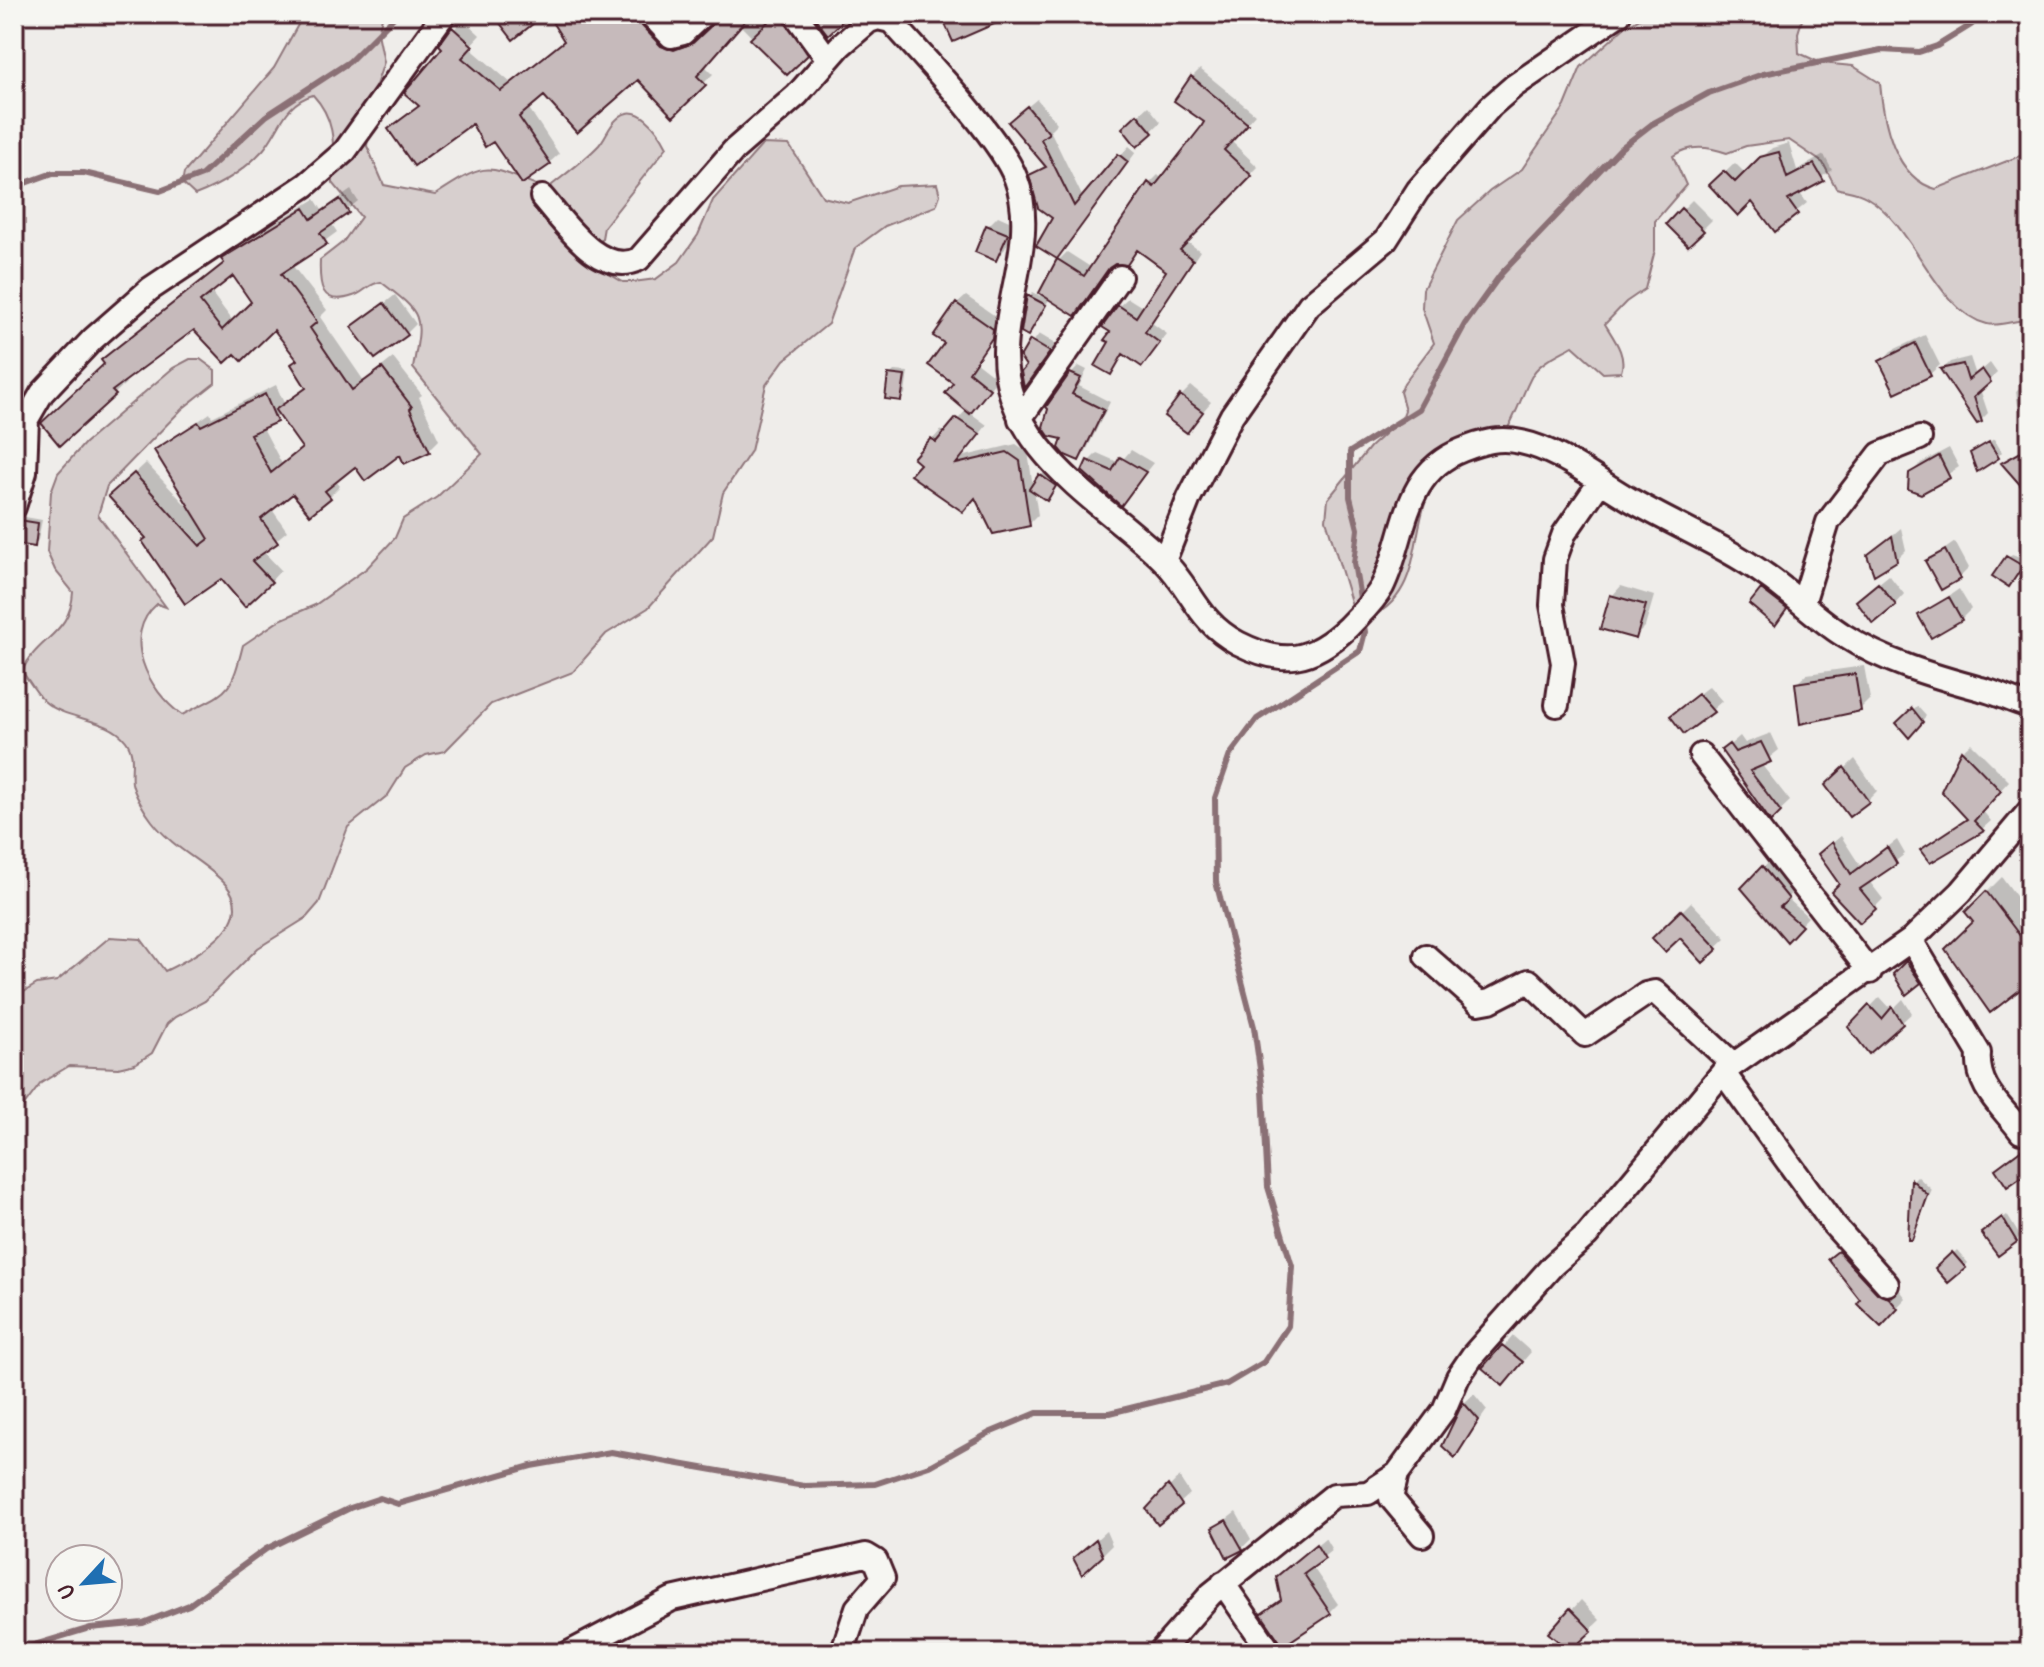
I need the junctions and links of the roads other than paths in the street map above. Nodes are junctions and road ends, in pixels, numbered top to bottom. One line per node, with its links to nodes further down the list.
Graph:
1 (444, 14): 13 (street)
2 (650, 14): 3 (street)
3 (703, 14)
4 (795, 14): 7 (street)
5 (1619, 14): 14 (street)
6 (890, 18): 7 (street); 10 (street)
7 (828, 59): 8 (street)
8 (542, 197)
9 (1120, 277): 10 (street)
10 (1020, 419): 14 (street)
11 (1920, 438): 15 (street)
12 (1600, 482): 14 (street); 15 (street); 16 (street)
13 (14, 507)
14 (1164, 561)
15 (1803, 603): 17 (street)
16 (1557, 705)
17 (2030, 706)
18 (1701, 755): 22 (street)
19 (2030, 810): 20 (street)
20 (1911, 940): 22 (street); 24 (street)
21 (1426, 956): 23 (street)
22 (1870, 972): 23 (street)
23 (1728, 1068): 25 (street); 26 (street)
24 (2021, 1132)
25 (1887, 1284)
26 (1397, 1474): 27 (street); 28 (street)
27 (1422, 1535)
28 (1223, 1583): 31 (street); 32 (street)
29 (569, 1653): 30 (street)
30 (842, 1653)
31 (1159, 1653)
32 (1271, 1653)

